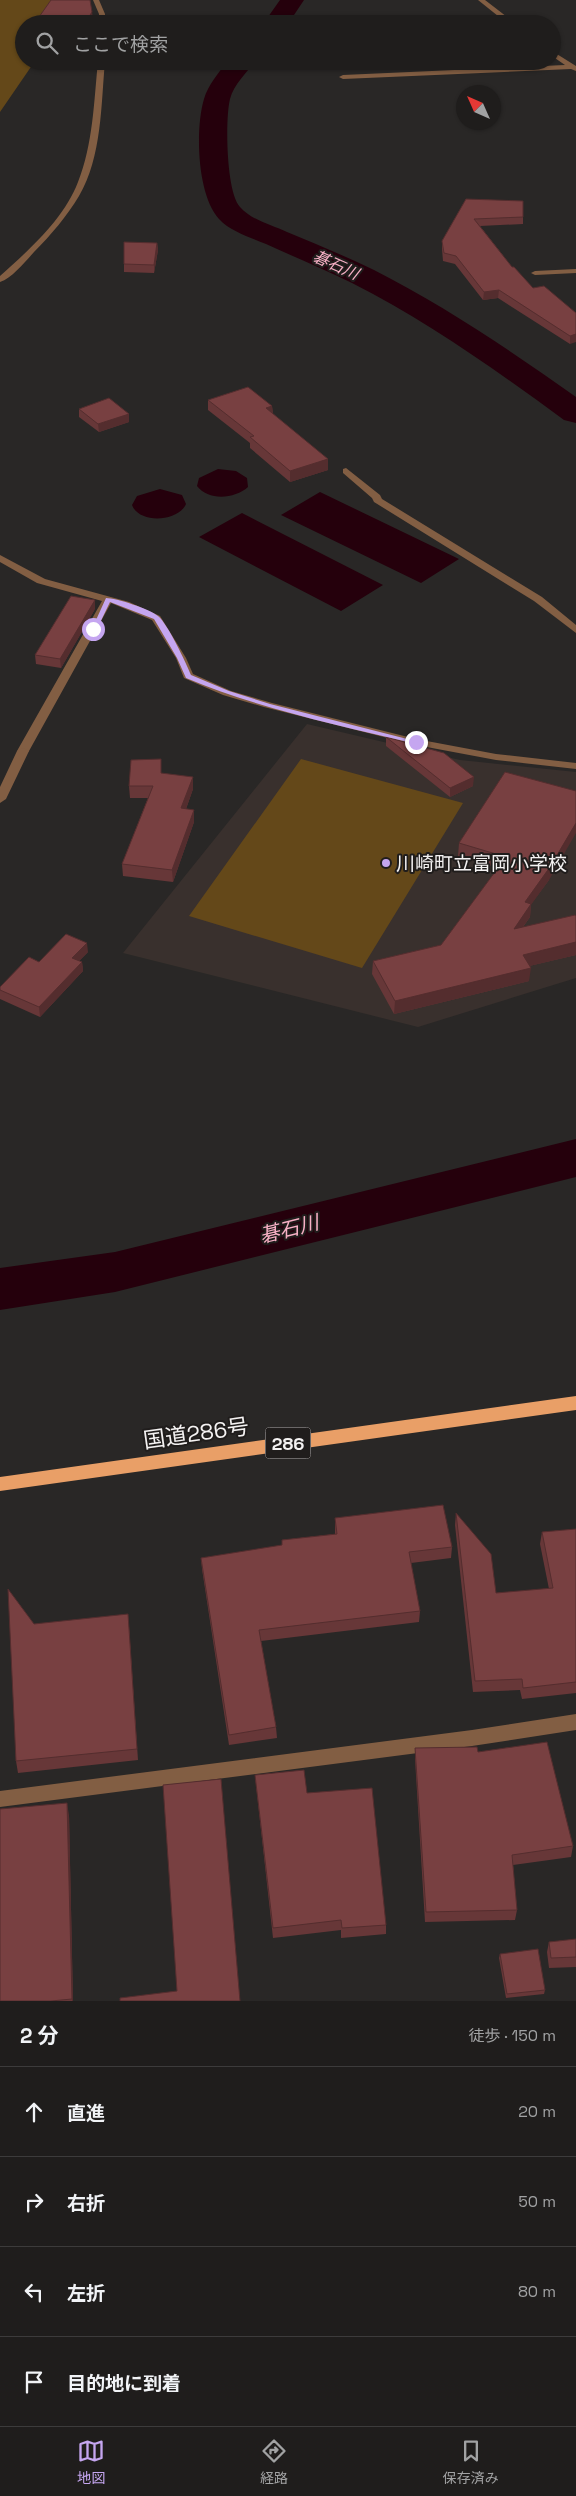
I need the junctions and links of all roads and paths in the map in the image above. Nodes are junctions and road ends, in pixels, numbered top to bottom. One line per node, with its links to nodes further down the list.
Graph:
1 (96, 0): 3 (street)
2 (481, 0): 4 (street)
3 (102, 15)
4 (501, 15)
5 (561, 59): 6 (street)
6 (574, 68): 7 (street)
7 (561, 69)
8 (101, 70): 13 (street)
9 (523, 70): 10 (street)
10 (343, 77)
11 (576, 271): 12 (street)
12 (535, 274)
13 (0, 280)
14 (346, 471): 17 (street)
15 (0, 558): 16 (street)
16 (108, 600): 18 (street); 19 (street)
17 (576, 630)
18 (576, 766)
19 (0, 800)
20 (576, 1403): 21 (highway, 国道286号 / 286)
21 (0, 1484)
22 (576, 1722): 23 (street)
23 (0, 1799)

